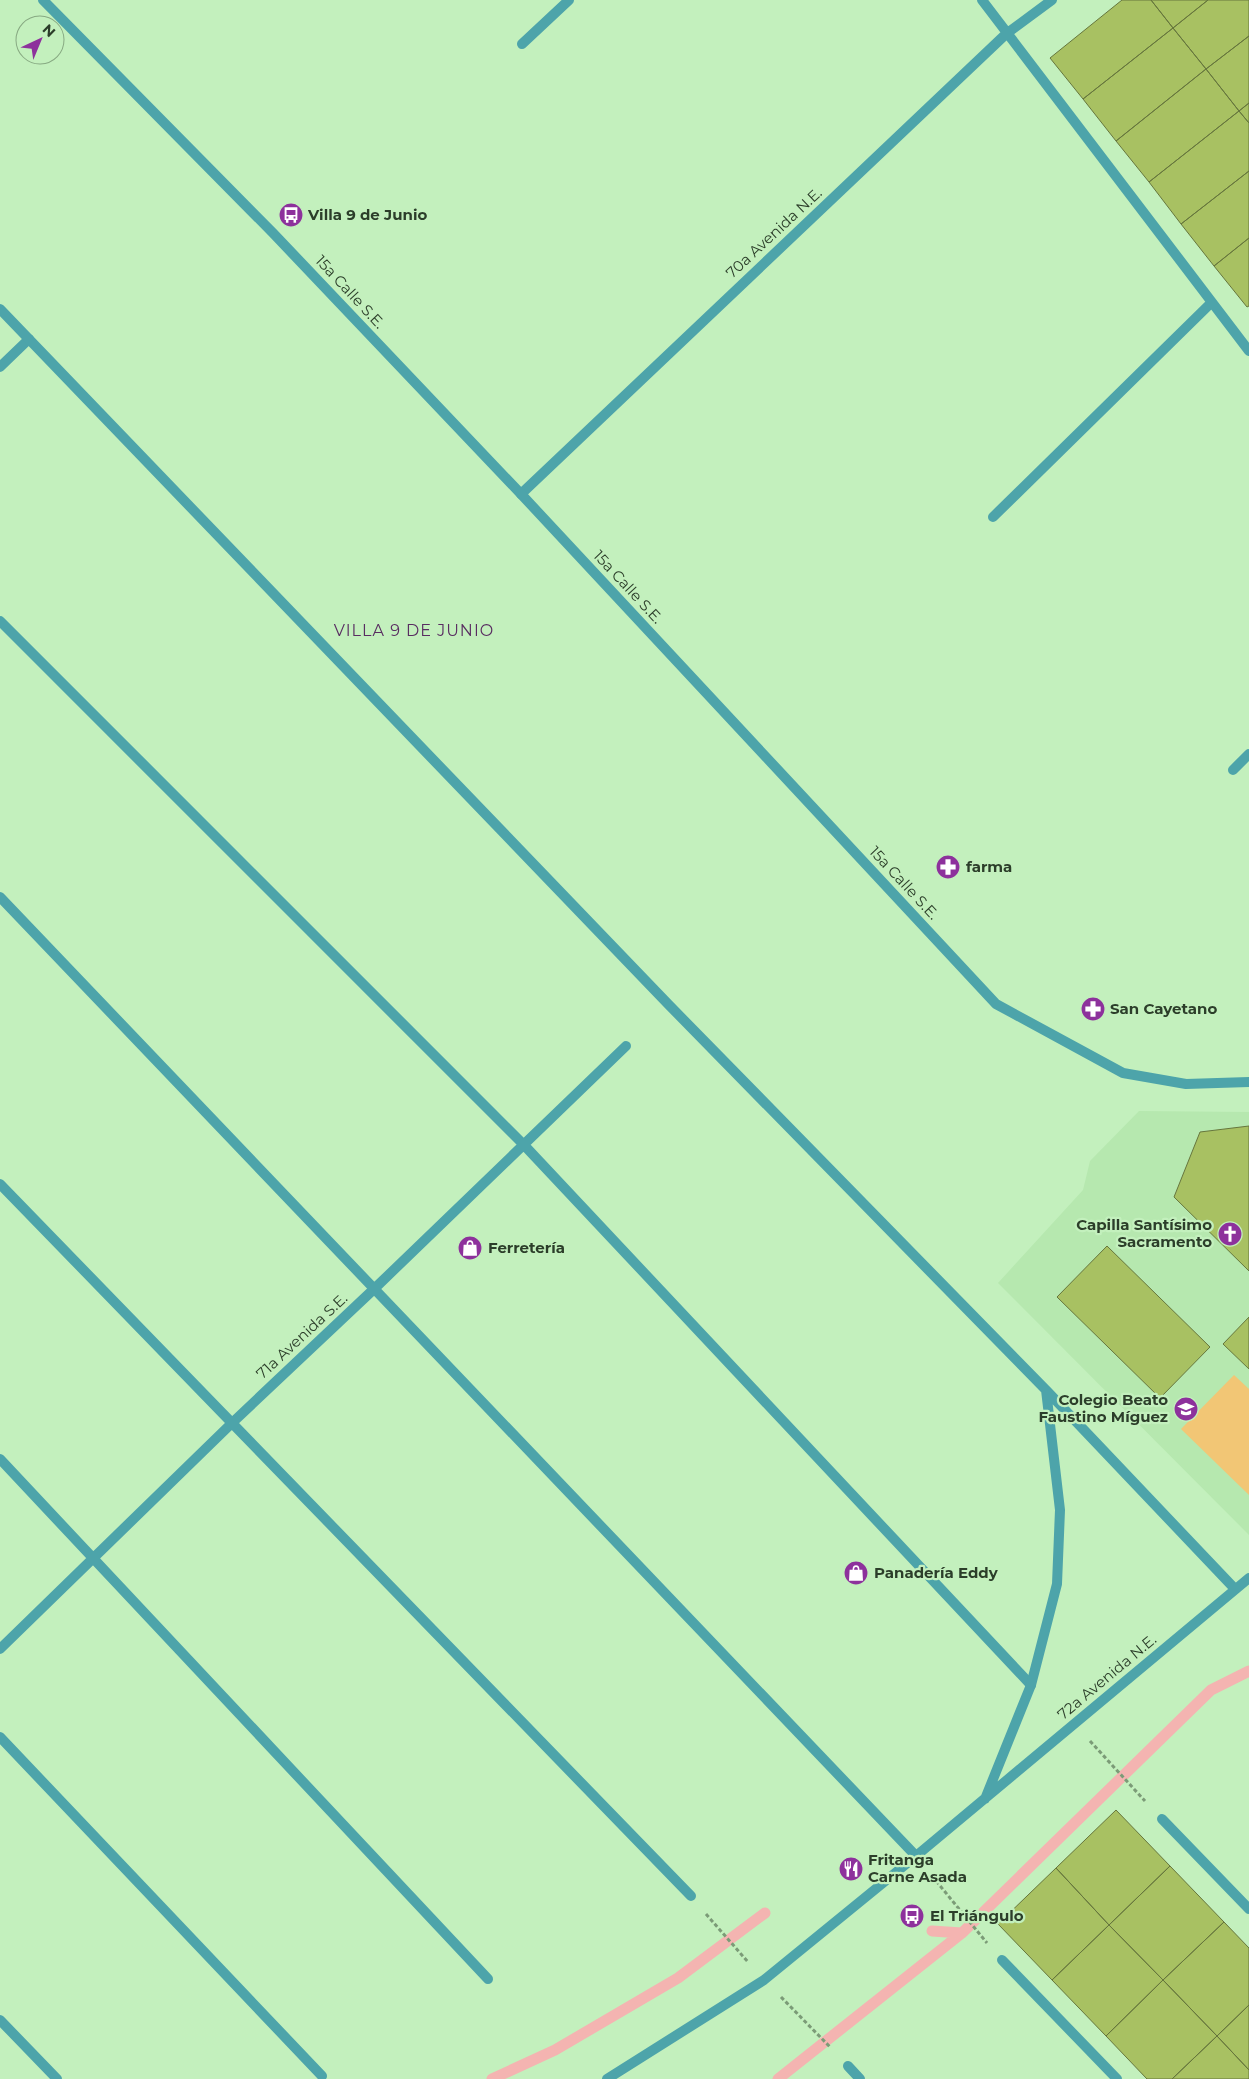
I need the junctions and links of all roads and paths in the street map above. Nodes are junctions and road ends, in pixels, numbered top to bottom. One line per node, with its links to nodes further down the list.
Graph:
1 (43, 0): 12 (street, 15a Calle S.E.)
2 (569, 0): 6 (street)
3 (982, 0): 5 (street)
4 (1052, 0): 5 (street, 70a Avenida N.E.)
5 (1006, 34): 7 (street); 12 (street, 70a Avenida N.E.)
6 (522, 44)
7 (1211, 303): 10 (street); 13 (street)
8 (0, 309): 9 (street)
9 (29, 339): 11 (street); 23 (street)
10 (1249, 352)
11 (0, 367)
12 (521, 494): 19 (street, 15a Calle S.E.)
13 (993, 516)
14 (0, 621): 20 (street)
15 (1249, 754): 16 (street)
16 (1234, 770)
17 (0, 898): 22 (street)
18 (626, 1046): 20 (street, 71a Avenida S.E.)
19 (1249, 1082)
20 (524, 1145): 22 (street, 71a Avenida S.E.); 30 (street)
21 (0, 1184): 24 (street)
22 (374, 1289): 24 (street, 71a Avenida S.E.); 36 (street)
23 (1046, 1390): 28 (street); 30 (street)
24 (232, 1423): 26 (street, 71a Avenida S.E.); 38 (street)
25 (0, 1459): 26 (street)
26 (94, 1558): 29 (street, 71a Avenida S.E.); 44 (street)
27 (1249, 1578): 28 (street, 72a Avenida N.E.)
28 (1235, 1589): 34 (street, 72a Avenida N.E.)
29 (0, 1649)
30 (1032, 1685): 34 (street)
31 (0, 1737): 49 (street)
32 (1103, 1755): 33 (path)
33 (1142, 1798)
34 (985, 1799): 36 (street, 72a Avenida N.E.)
35 (1162, 1818): 39 (street)
36 (916, 1856): 51 (street, 72a Avenida N.E.)
37 (934, 1879): 41 (path)
38 (691, 1896)
39 (1249, 1909)
40 (711, 1920): 43 (path)
41 (980, 1934)
42 (1002, 1960): 53 (street)
43 (754, 1969)
44 (488, 1979)
45 (793, 2010): 47 (path)
46 (0, 2020): 50 (street)
47 (832, 2050)
48 (848, 2066): 52 (street)
49 (322, 2076)
50 (56, 2079)
51 (608, 2079)
52 (860, 2079)
53 (1117, 2079)

